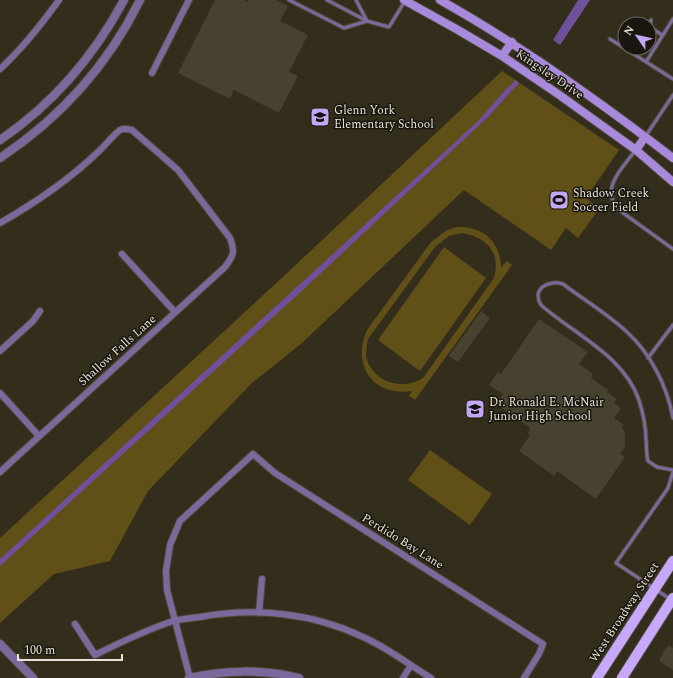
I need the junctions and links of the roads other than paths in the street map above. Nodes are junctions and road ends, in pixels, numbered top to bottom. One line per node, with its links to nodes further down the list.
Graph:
1 (59, 0): 18 (street)
2 (124, 0): 23 (street)
3 (140, 0): 25 (street)
4 (189, 0): 19 (street)
5 (289, 0): 11 (lane)
6 (327, 0): 11 (lane)
7 (356, 0): 11 (lane)
8 (405, 0): 11 (lane); 16 (main road, Kingsley Drive)
9 (440, 0): 15 (main road, Kingsley Drive)
10 (673, 19): 13 (lane)
11 (367, 21)
12 (657, 32): 13 (lane)
13 (662, 35): 17 (lane)
14 (610, 39): 17 (lane)
15 (512, 42): 16 (main road); 22 (main road, Kingsley Drive)
16 (502, 56): 24 (main road, Kingsley Drive)
17 (646, 62): 20 (lane)
18 (0, 69)
19 (152, 73)
20 (673, 79)
21 (673, 95): 22 (lane)
22 (645, 137): 24 (main road); 26 (main road, Kingsley Drive)
23 (0, 140)
24 (636, 150): 27 (main road, Kingsley Drive); 29 (lane)
25 (0, 158)
26 (673, 158)
27 (673, 182)
28 (0, 223): 32 (street, Shallow Falls Lane)
29 (673, 249)
30 (122, 254): 32 (street)
31 (40, 311): 34 (street)
32 (176, 312): 38 (street, Shallow Falls Lane)
33 (673, 325): 35 (lane)
34 (0, 351)
35 (648, 358): 37 (lane); 39 (lane)
36 (0, 393): 38 (street)
37 (673, 418)
38 (40, 436): 40 (street, Shallow Falls Lane)
39 (673, 471): 43 (lane)
40 (0, 472)
41 (673, 560): 43 (main road, West Broadway Street)
42 (262, 578): 45 (street)
43 (654, 589): 44 (lane); 57 (main road, West Broadway Street)
44 (672, 599): 58 (main road)
45 (259, 613): 46 (street); 49 (street)
46 (174, 621): 47 (street); 52 (street); 56 (street, Perdido Bay Lane)
47 (75, 624)
48 (0, 644): 51 (street)
49 (411, 665): 50 (street); 54 (street)
50 (422, 676): 55 (street)
51 (33, 678)
52 (190, 678): 53 (street)
53 (299, 678)
54 (402, 678)
55 (431, 678)
56 (524, 678)
57 (597, 678)
58 (622, 678)

